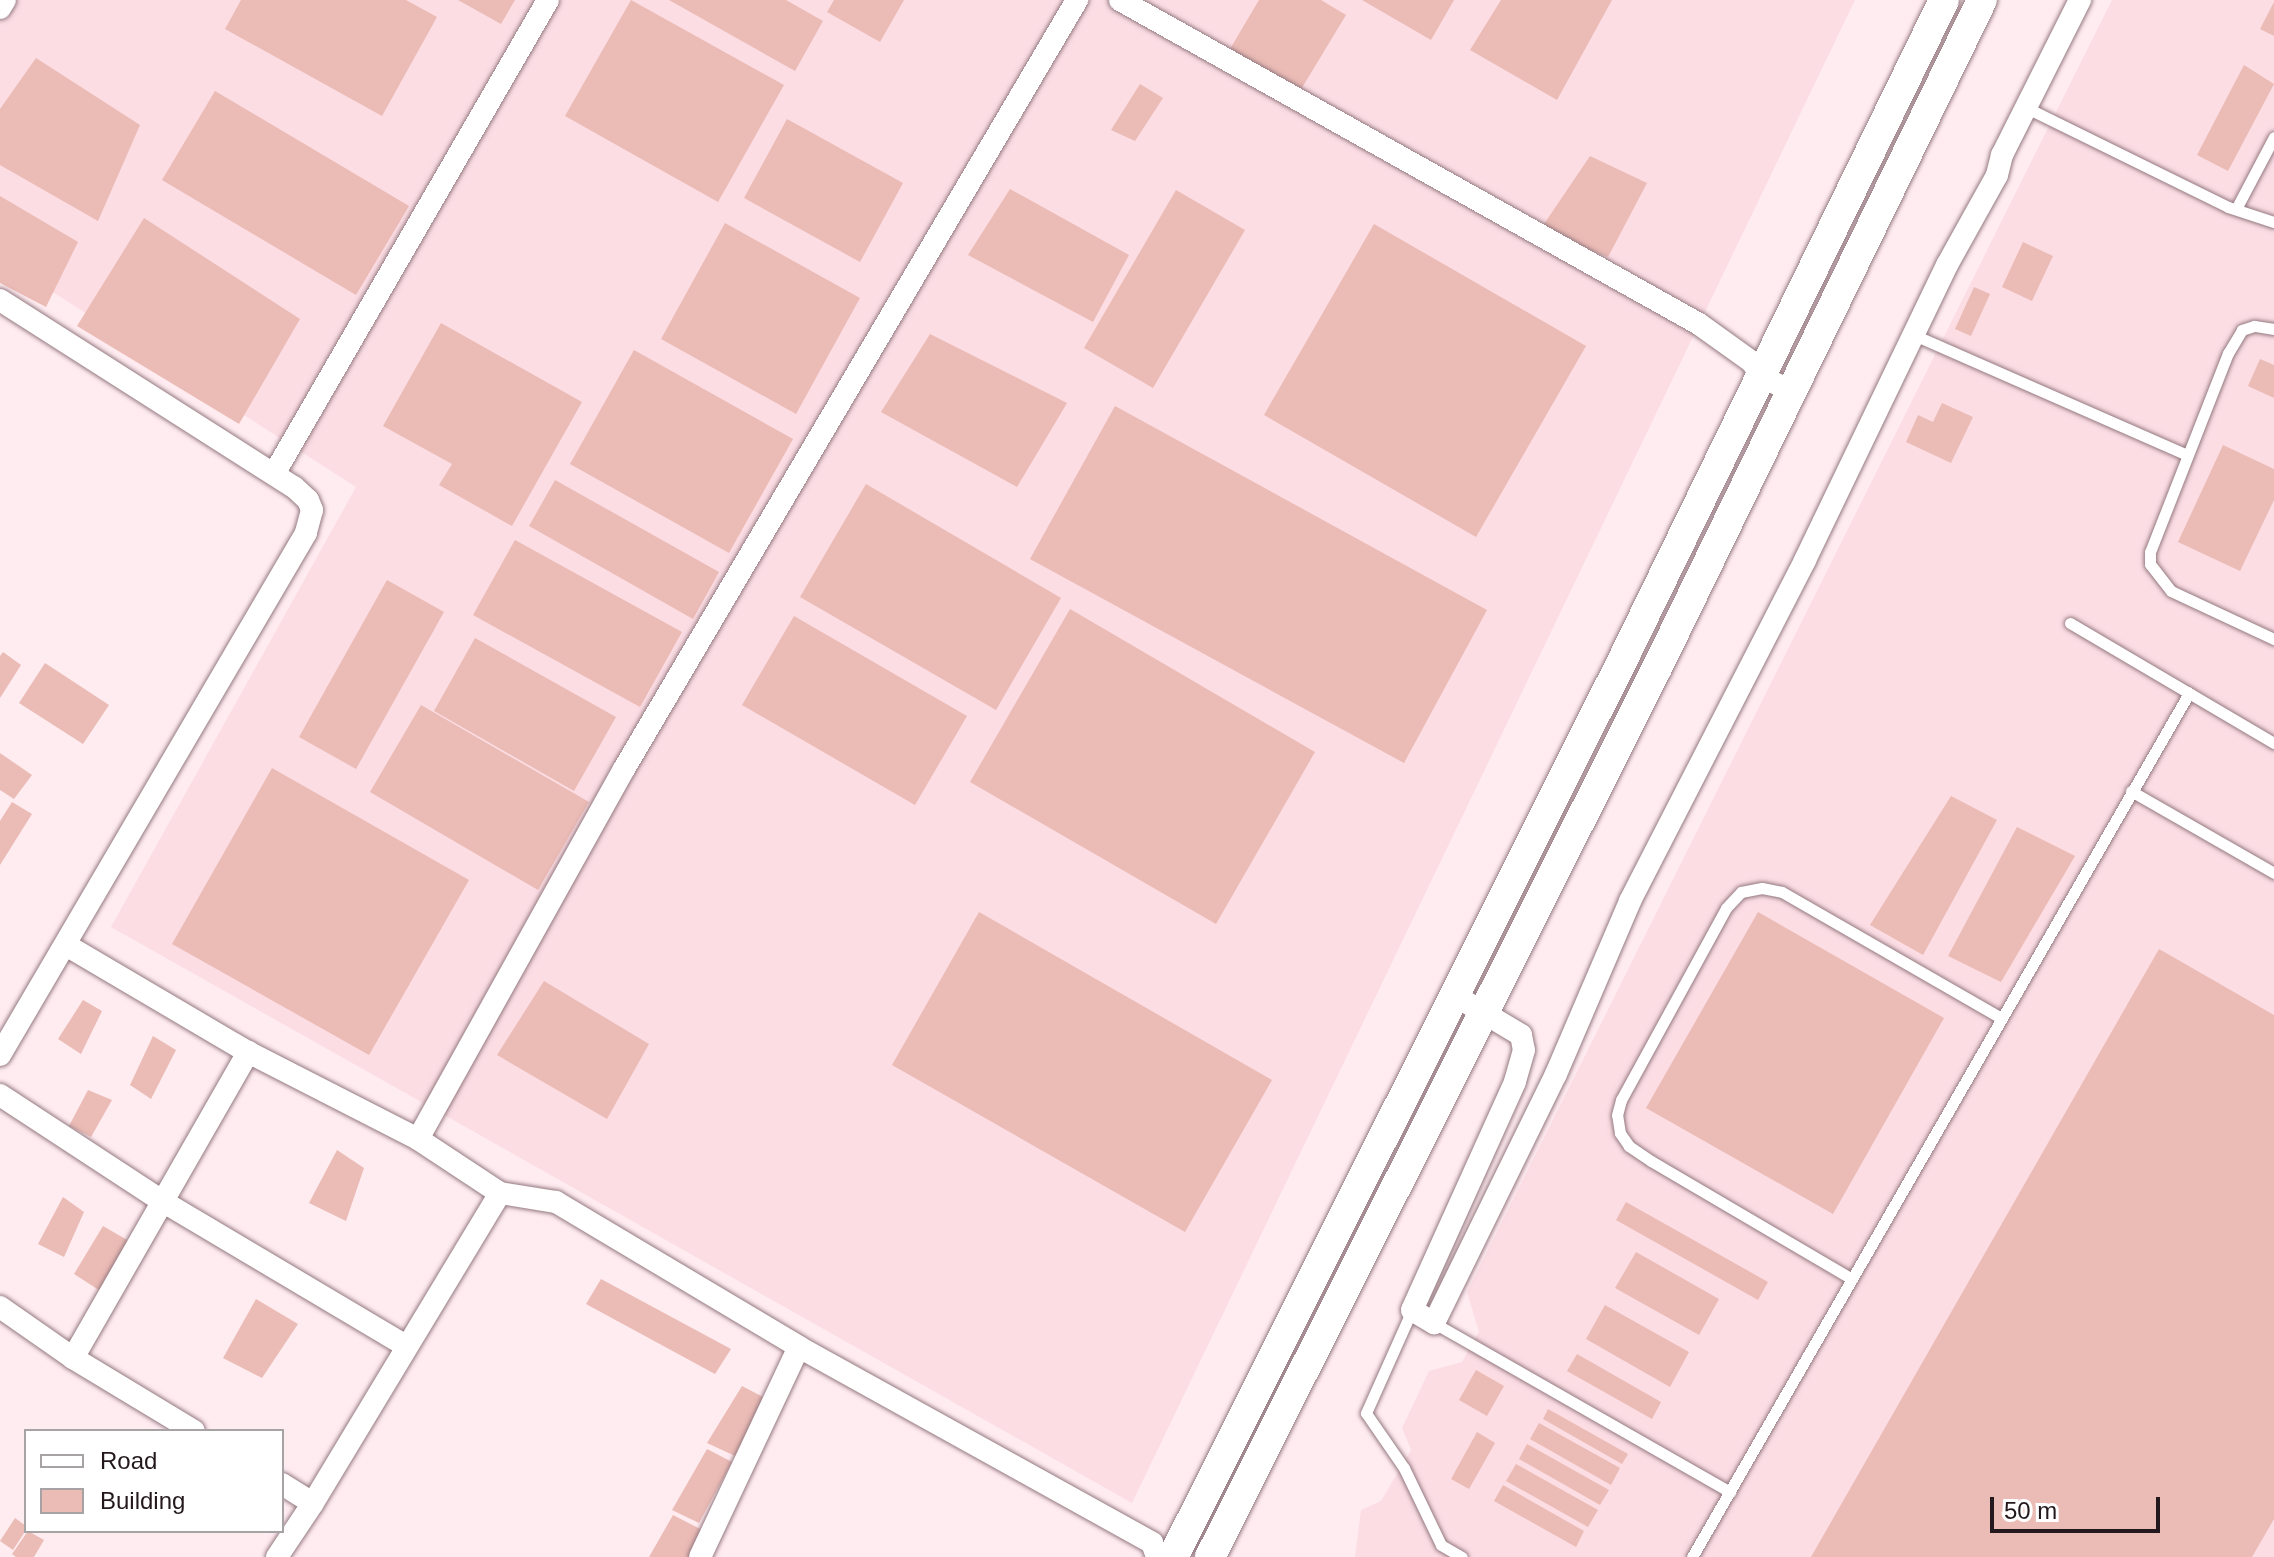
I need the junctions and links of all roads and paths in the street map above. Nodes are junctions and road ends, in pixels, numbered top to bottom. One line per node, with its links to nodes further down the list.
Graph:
1 (5, 0): 8 (street)
2 (548, 0): 19 (street)
3 (1077, 0): 33 (street)
4 (1120, 0): 16 (street)
5 (1944, 0): 16 (main road)
6 (1982, 0): 17 (main road)
7 (2080, 0): 9 (street)
8 (0, 8)
9 (2027, 108): 11 (lane); 15 (street)
10 (2274, 137): 11 (lane)
11 (2236, 209): 12 (lane)
12 (2274, 222)
13 (0, 300): 19 (street)
14 (2274, 329): 18 (lane)
15 (1914, 335): 18 (lane); 39 (street)
16 (1761, 376): 17 (street); 27 (main road)
17 (1791, 391): 28 (main road)
18 (2185, 454): 21 (lane)
19 (274, 474): 26 (street)
20 (2070, 623): 22 (lane)
21 (2274, 639)
22 (2189, 693): 23 (lane); 24 (lane)
23 (2274, 743)
24 (2131, 791): 25 (lane); 29 (lane)
25 (2274, 873)
26 (66, 945): 30 (street); 31 (street)
27 (1454, 995): 28 (street); 50 (main road)
28 (1483, 1010): 38 (street); 51 (main road)
29 (2001, 1018): 36 (lane); 36 (lane)
30 (248, 1052): 33 (street); 35 (street)
31 (0, 1055)
32 (0, 1095): 35 (street)
33 (418, 1139): 34 (street)
34 (500, 1193): 40 (street); 41 (street)
35 (162, 1201): 40 (street); 42 (street)
36 (1852, 1279): 45 (lane)
37 (0, 1307): 42 (street)
38 (1412, 1310): 39 (street); 52 (lane)
39 (1434, 1323): 45 (lane)
40 (406, 1346): 46 (street)
41 (799, 1347): 48 (street); 49 (street)
42 (73, 1358): 43 (street)
43 (191, 1429)
44 (284, 1485): 46 (street)
45 (1730, 1492): 53 (lane)
46 (313, 1503): 47 (street)
47 (277, 1557)
48 (700, 1557)
49 (1157, 1557)
50 (1173, 1557)
51 (1210, 1557)
52 (1462, 1557)
53 (1692, 1557)

